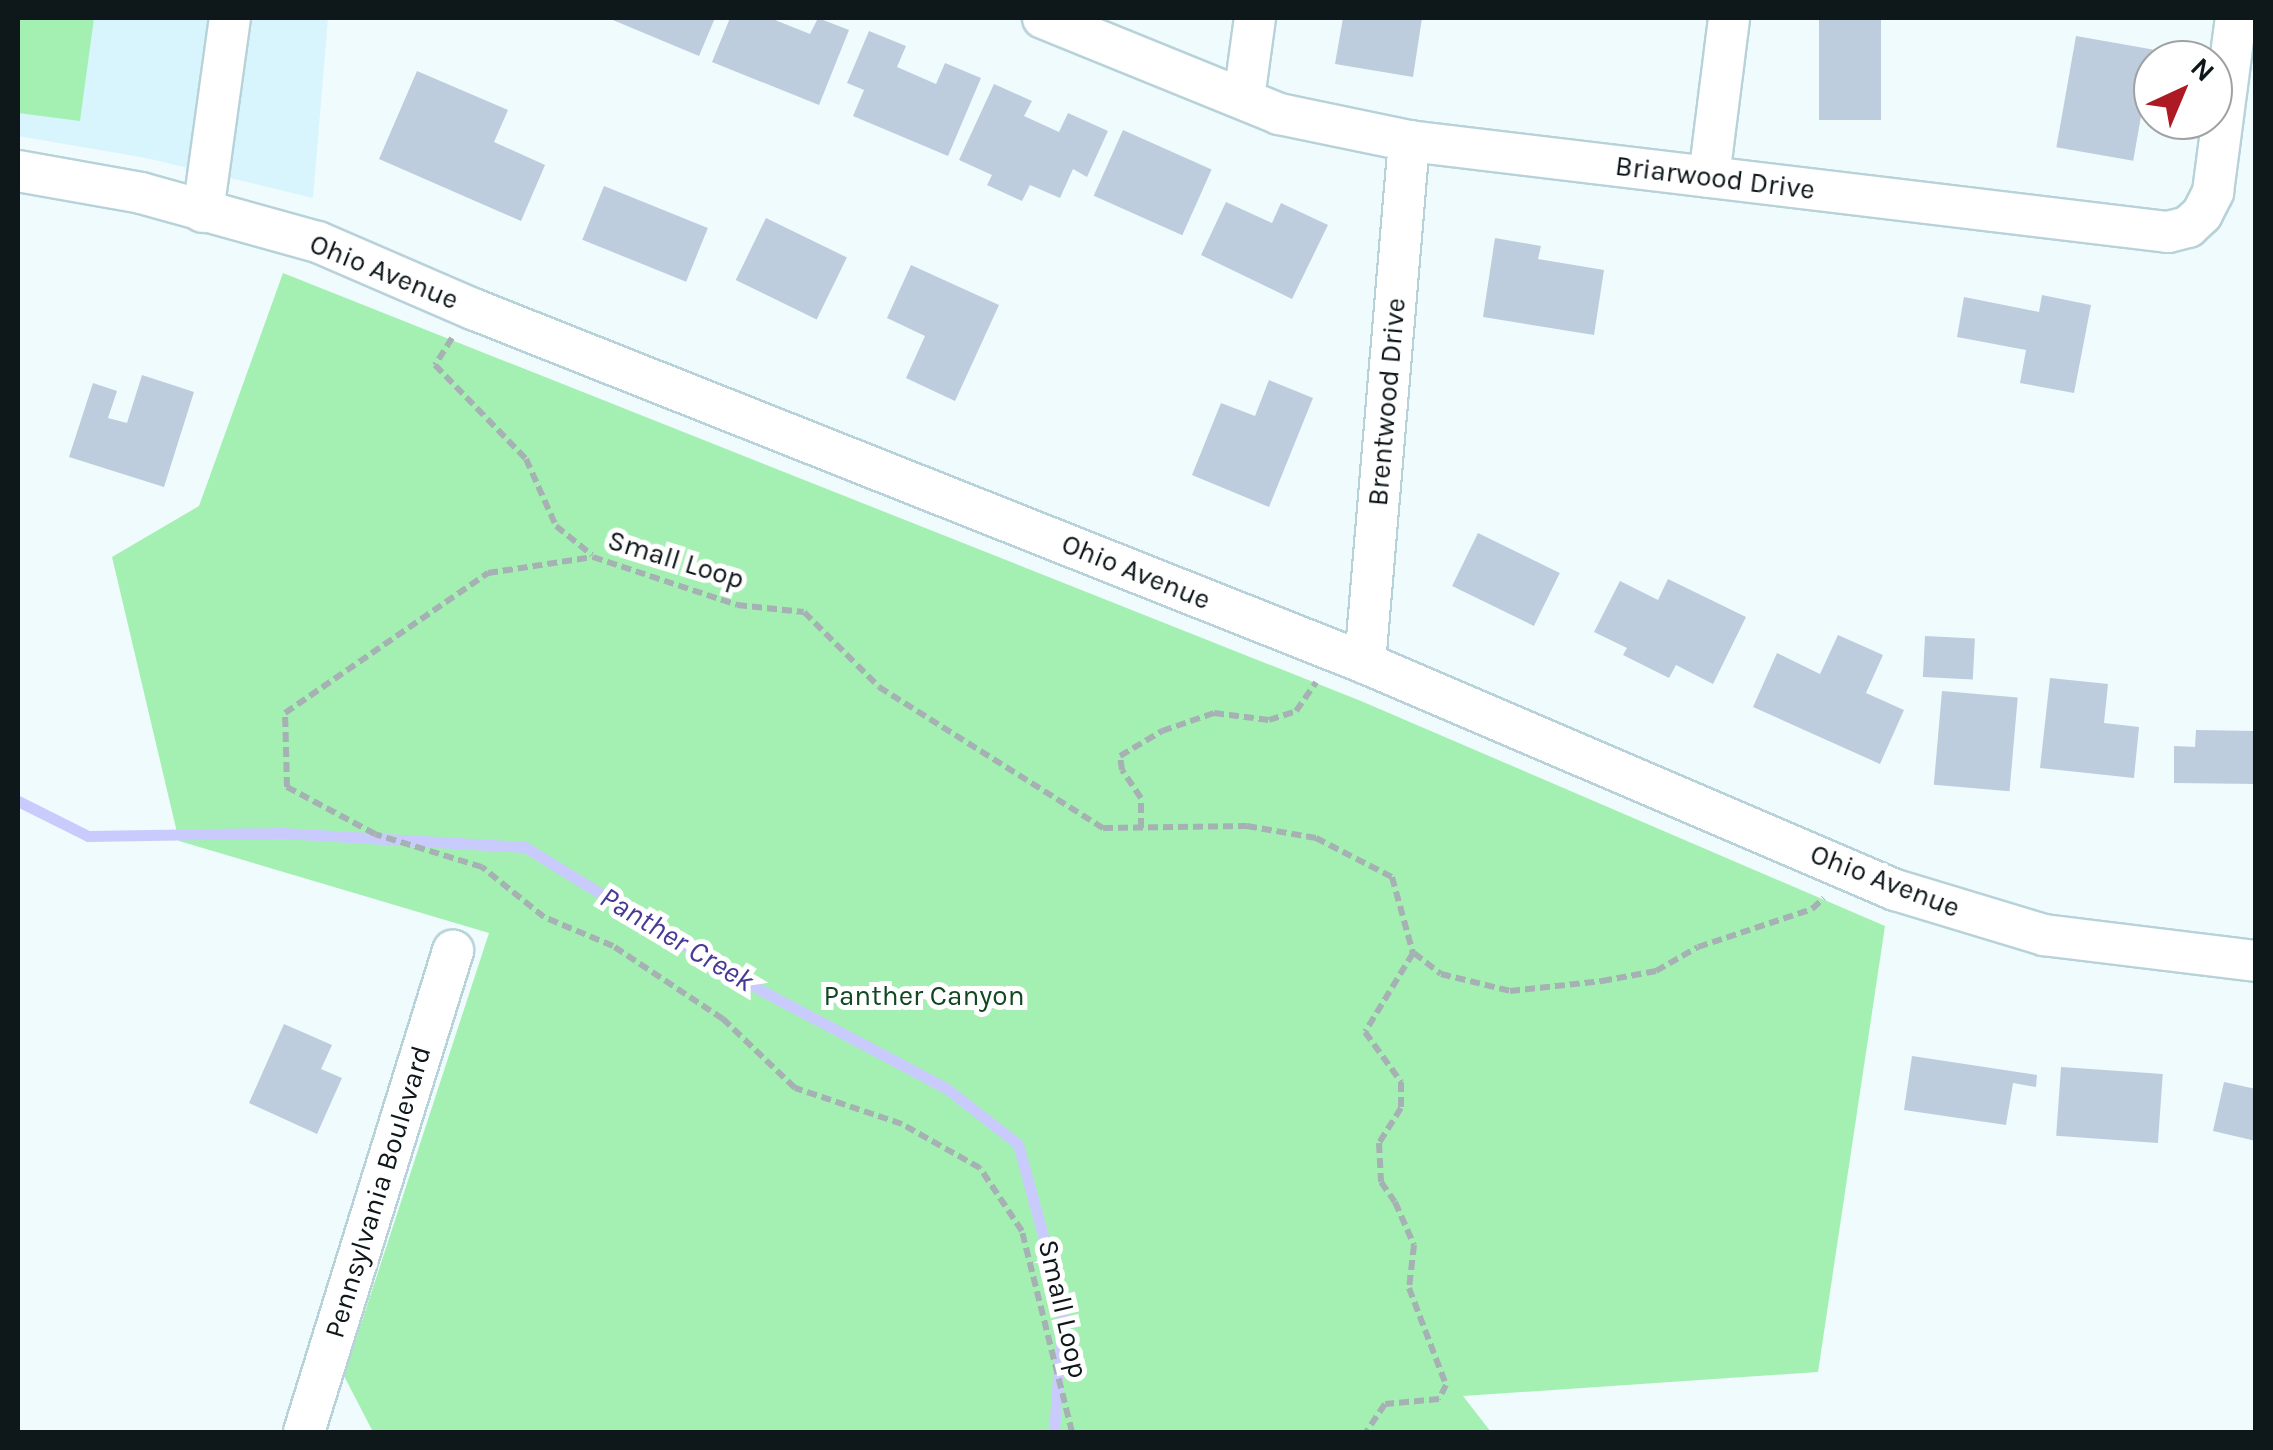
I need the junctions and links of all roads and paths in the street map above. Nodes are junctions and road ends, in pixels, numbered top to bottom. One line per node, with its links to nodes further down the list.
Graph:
1 (230, 18): 10 (street)
2 (1042, 18): 6 (street, Briarwood Drive)
3 (1254, 18): 6 (street)
4 (1729, 18): 9 (street)
5 (2236, 18): 9 (street, Briarwood Drive)
6 (1244, 98): 7 (street, Briarwood Drive)
7 (1410, 141): 9 (street, Briarwood Drive); 13 (street, Brentwood Drive)
8 (18, 171): 10 (street, Ohio Avenue)
9 (1709, 177)
10 (203, 212): 11 (street, Ohio Avenue)
11 (473, 309): 12 (path); 13 (street, Ohio Avenue)
12 (593, 556): 14 (path, Small Loop); 20 (path, Small Loop)
13 (1352, 658): 14 (path); 15 (street, Ohio Avenue)
14 (1142, 828): 17 (path, Small Loop)
15 (1843, 867): 17 (path); 18 (street, Ohio Avenue)
16 (452, 951): 19 (street, Pennsylvania Boulevard)
17 (1413, 953): 21 (path)
18 (2256, 961)
19 (304, 1432)
20 (1072, 1432)
21 (1366, 1432)

